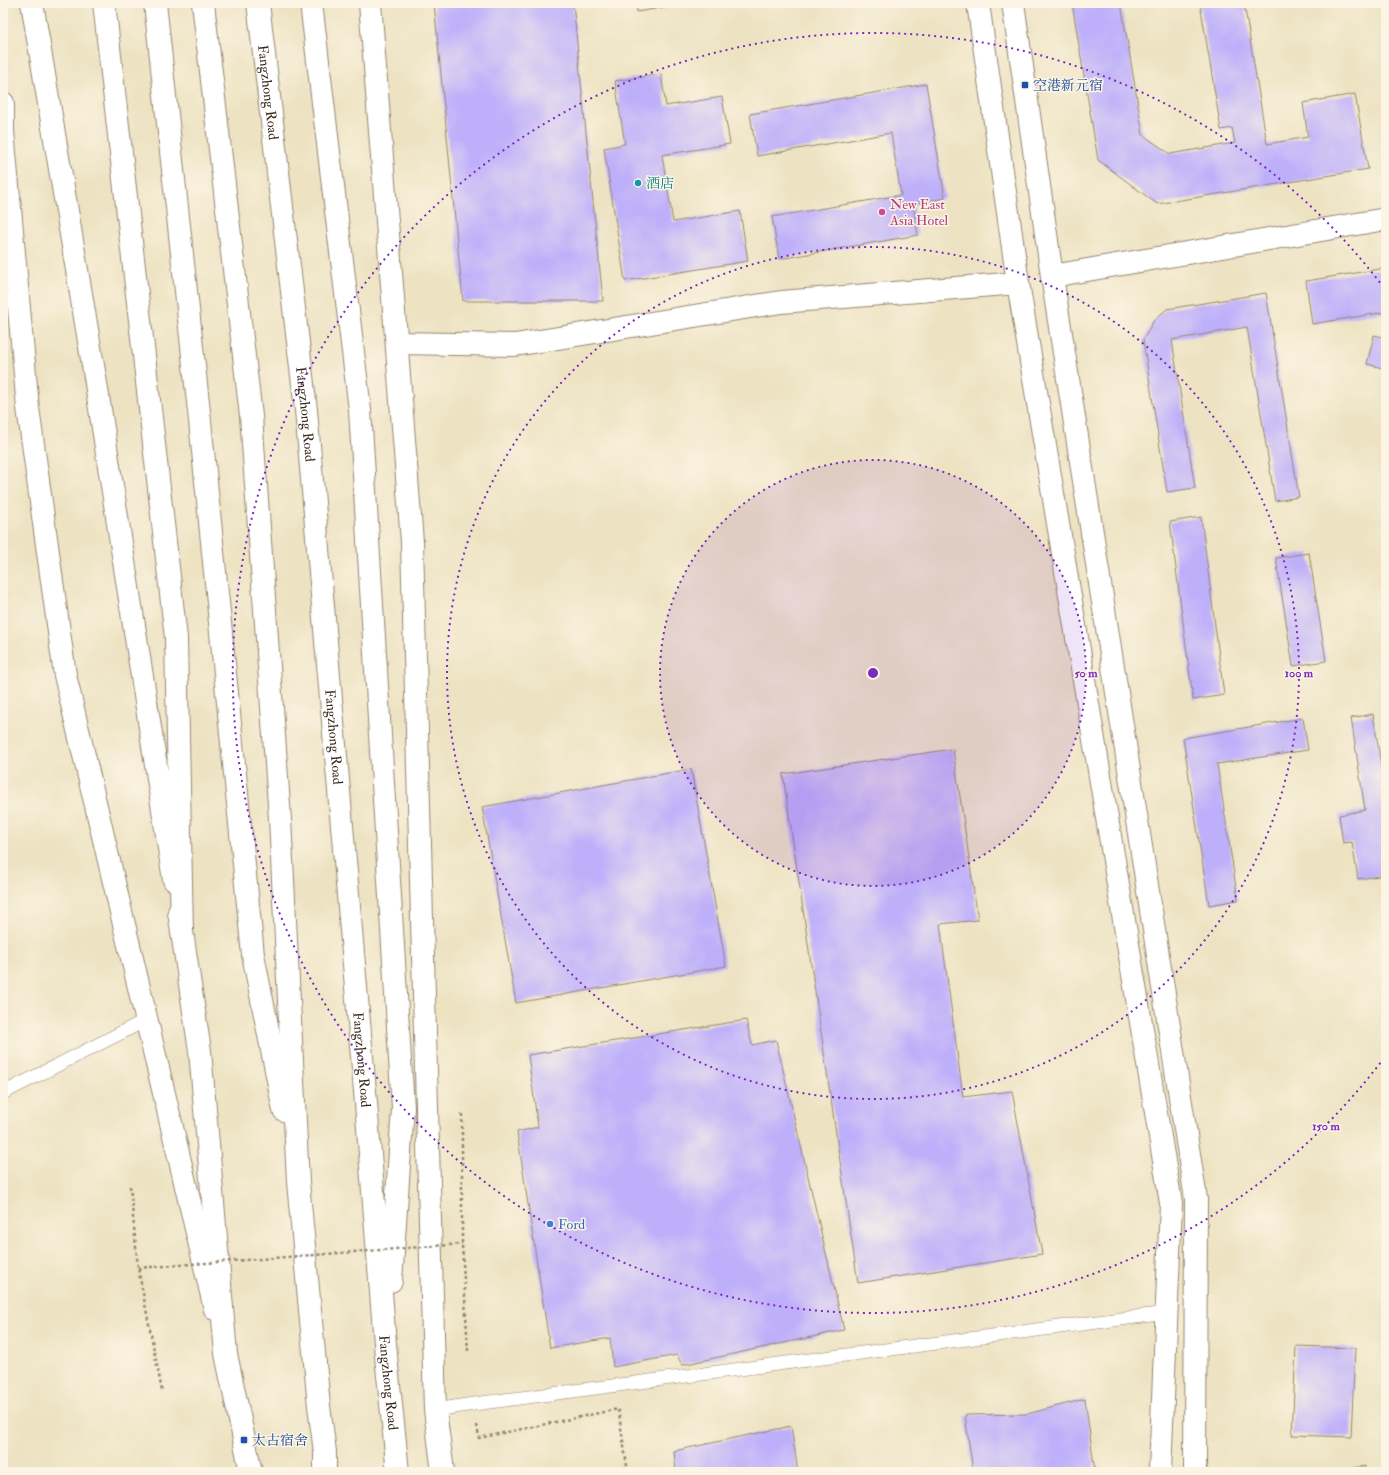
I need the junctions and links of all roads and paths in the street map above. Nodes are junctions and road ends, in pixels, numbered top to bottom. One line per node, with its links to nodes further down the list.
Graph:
1 (32, 3): 15 (main road)
2 (104, 3): 15 (main road)
3 (155, 3): 19 (main road)
4 (203, 3): 19 (main road)
5 (258, 3): 26 (main road, Fangzhong Road)
6 (311, 3): 26 (main road)
7 (370, 3): 14 (main road)
8 (978, 3): 13 (main road)
9 (1013, 3): 12 (main road)
10 (3, 103): 16 (main road)
11 (1386, 219): 12 (main road)
12 (1052, 276): 36 (main road)
13 (1018, 283): 14 (main road); 23 (main road)
14 (397, 343): 28 (main road)
15 (182, 932): 25 (main road)
16 (146, 1020): 17 (lane); 25 (main road)
17 (3, 1093)
18 (462, 1114): 21 (path)
19 (298, 1182): 30 (main road)
20 (130, 1186): 22 (path)
21 (462, 1244): 22 (path, bridge); 24 (path)
22 (138, 1268): 27 (path)
23 (1166, 1313): 28 (lane); 35 (main road)
24 (468, 1351)
25 (226, 1354): 31 (main road)
26 (386, 1356): 32 (main road, Fangzhong Road)
27 (162, 1391)
28 (436, 1410): 33 (main road)
29 (479, 1438): 34 (path)
30 (326, 1465)
31 (251, 1472)
32 (398, 1472)
33 (443, 1472)
34 (628, 1472)
35 (1160, 1472)
36 (1195, 1472)

